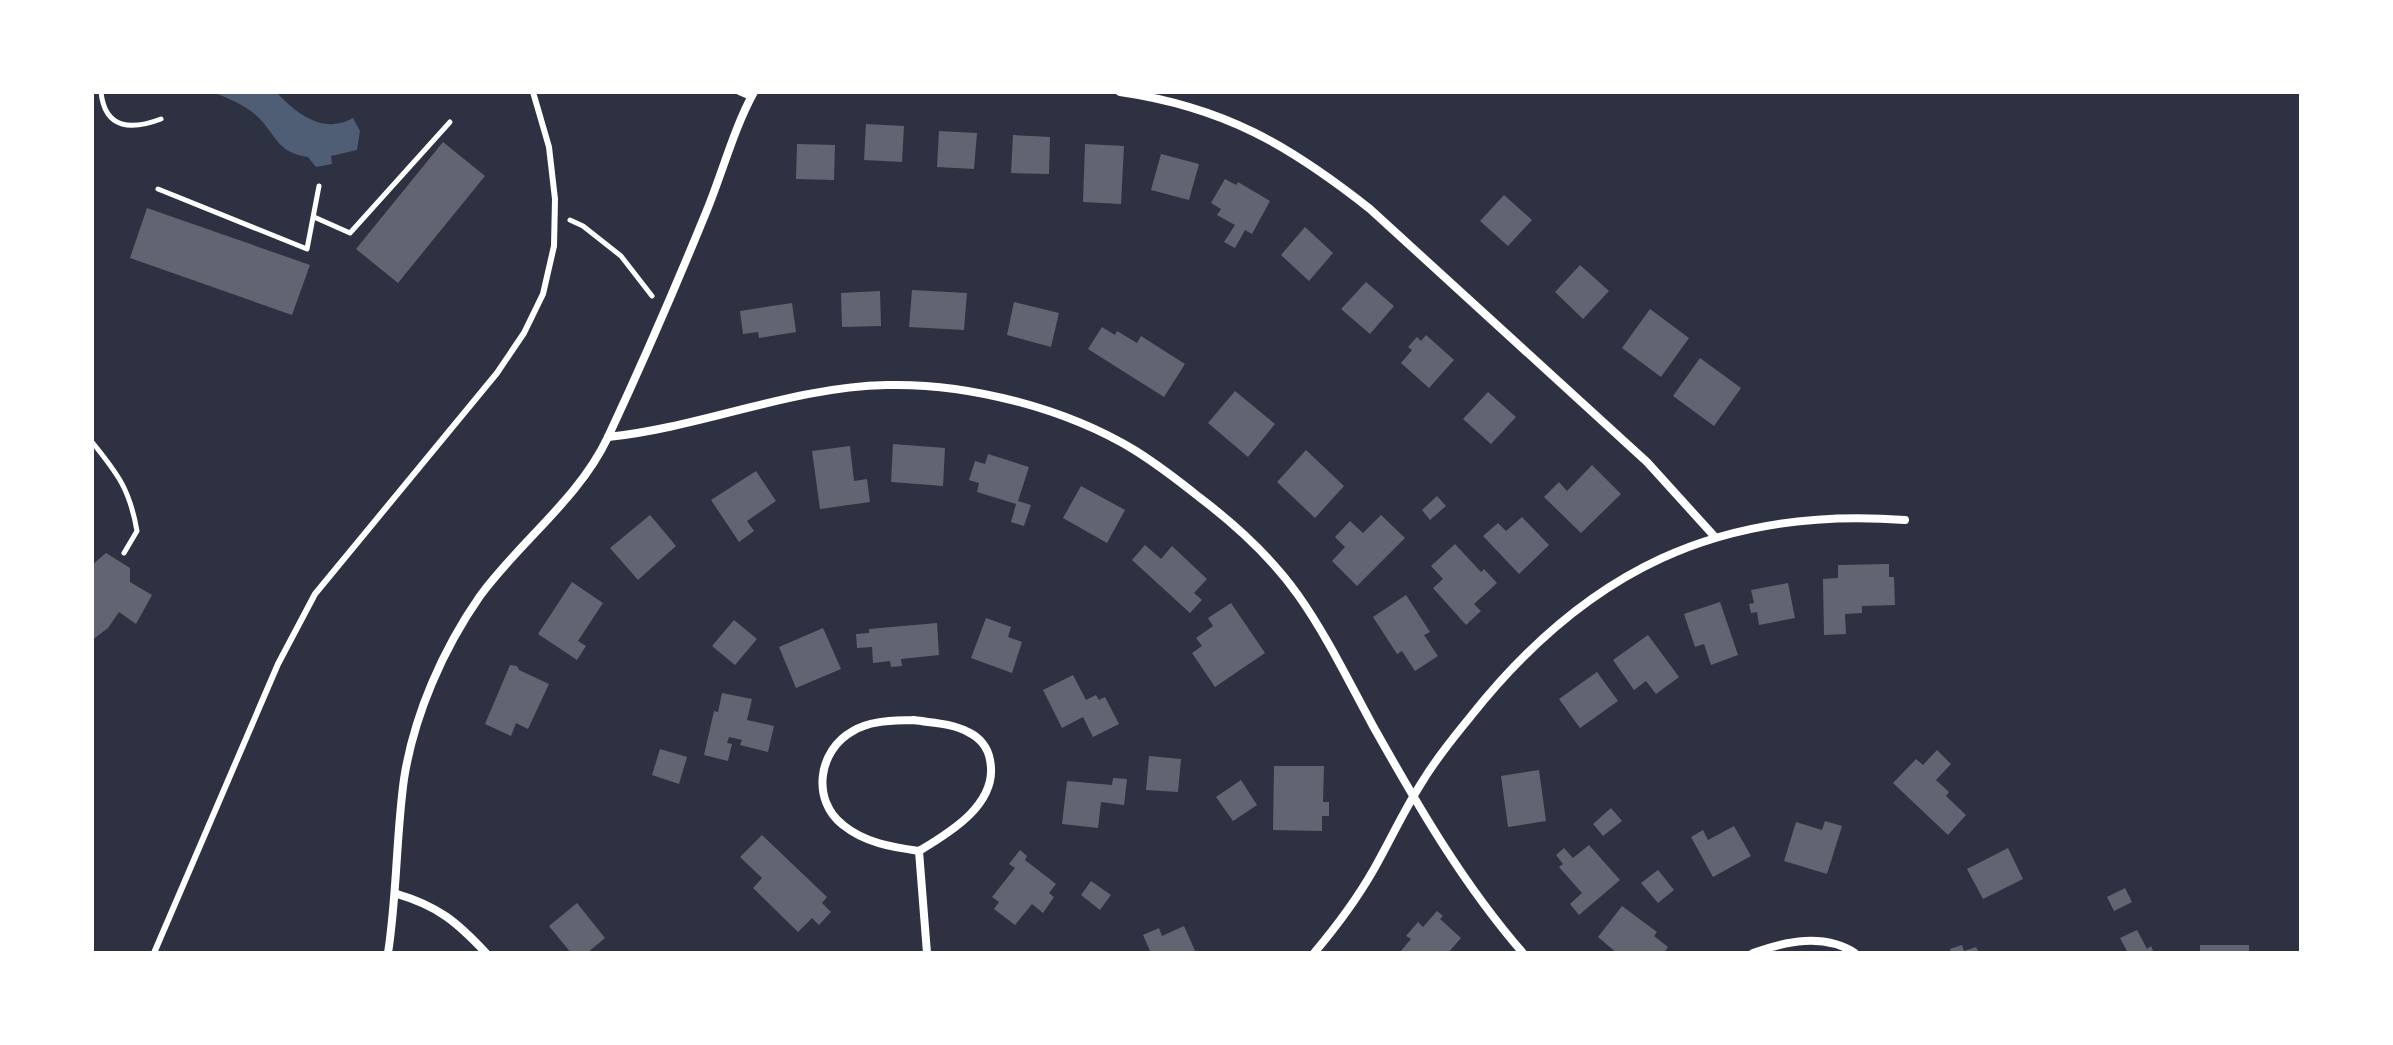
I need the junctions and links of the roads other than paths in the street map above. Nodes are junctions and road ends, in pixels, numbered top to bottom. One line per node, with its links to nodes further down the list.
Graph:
1 (533, 92): 11 (lane)
2 (739, 92): 4 (lane)
3 (1120, 92): 7 (street)
4 (753, 95): 5 (street)
5 (608, 437): 8 (street); 10 (street)
6 (1905, 520): 7 (street)
7 (1715, 537): 8 (street)
8 (1412, 797): 15 (street); 16 (street)
9 (919, 851): 9 (street); 14 (street)
10 (397, 894): 12 (street); 13 (street)
11 (154, 953)
12 (388, 953)
13 (486, 953)
14 (927, 953)
15 (1314, 953)
16 (1523, 953)
17 (1753, 953): 18 (street)
18 (1855, 953)

